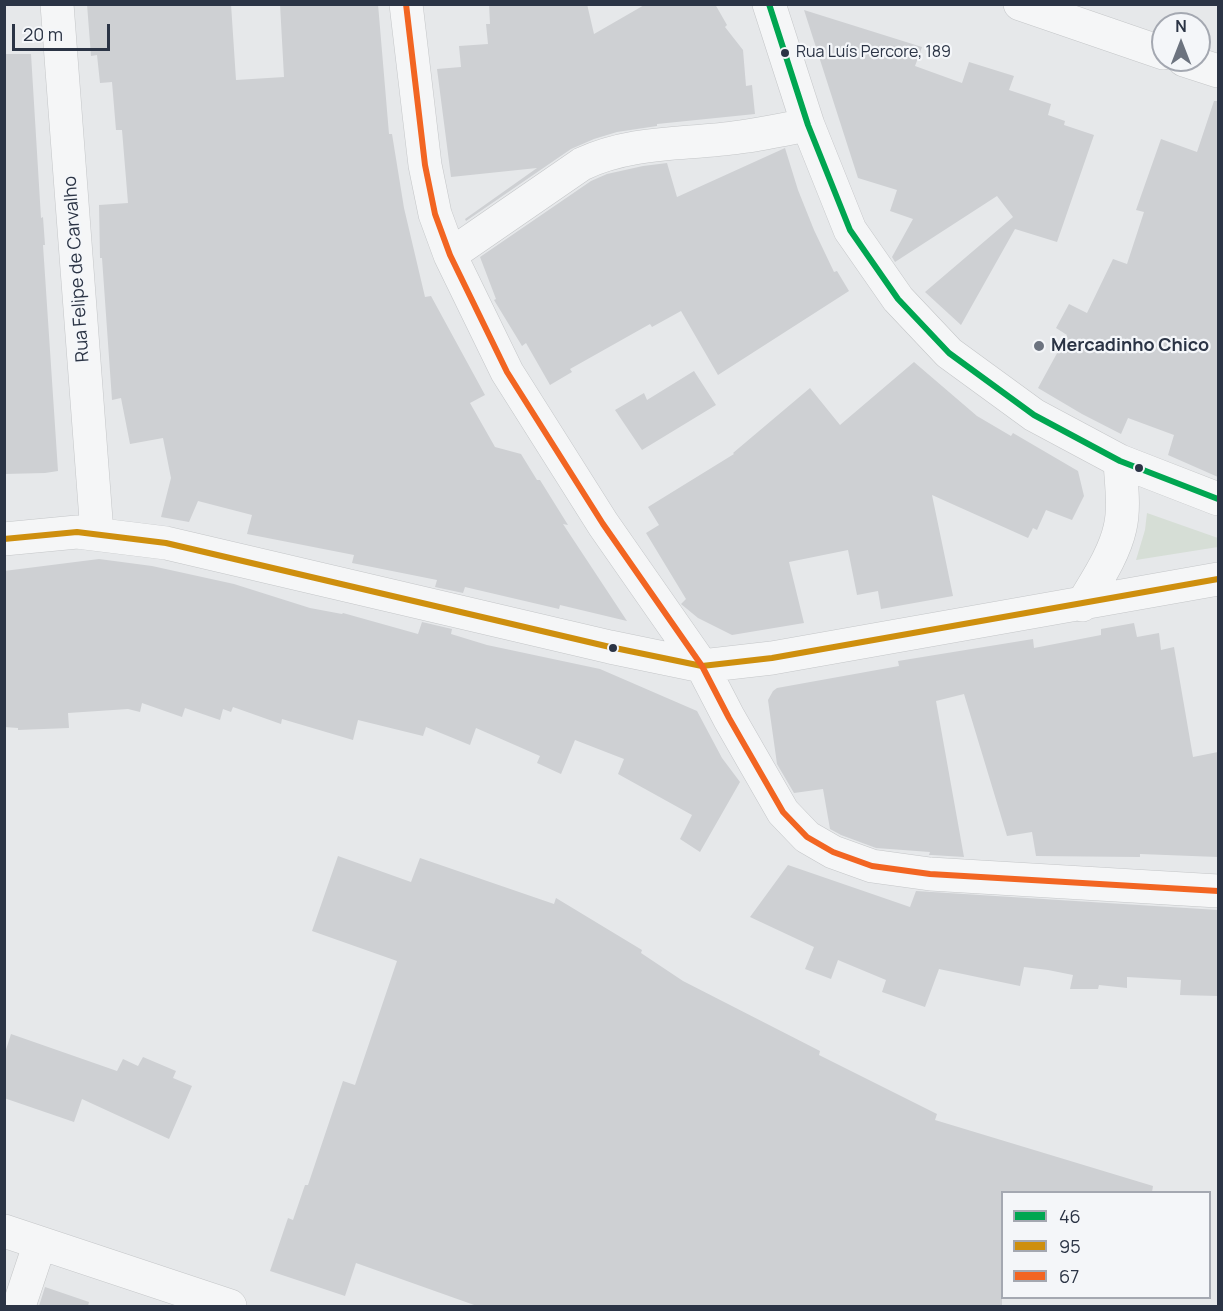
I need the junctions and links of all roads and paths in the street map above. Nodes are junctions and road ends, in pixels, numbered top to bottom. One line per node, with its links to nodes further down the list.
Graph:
1 (57, 4): 10 (street, Rua Felipe de Carvalho)
2 (406, 4): 7 (street)
3 (769, 4): 6 (street)
4 (1020, 4): 5 (street)
5 (1151, 49)
6 (808, 125): 7 (street); 8 (street)
7 (450, 255): 14 (street)
8 (1120, 461): 9 (street); 13 (street)
9 (1218, 499)
10 (97, 533): 11 (street); 14 (street)
11 (4, 538)
12 (1218, 579): 13 (street)
13 (1082, 605): 14 (street)
14 (702, 666): 15 (street)
15 (1218, 891)
16 (4, 1230): 17 (street)
17 (40, 1243): 18 (street); 19 (street)
18 (19, 1306)
19 (230, 1306)

